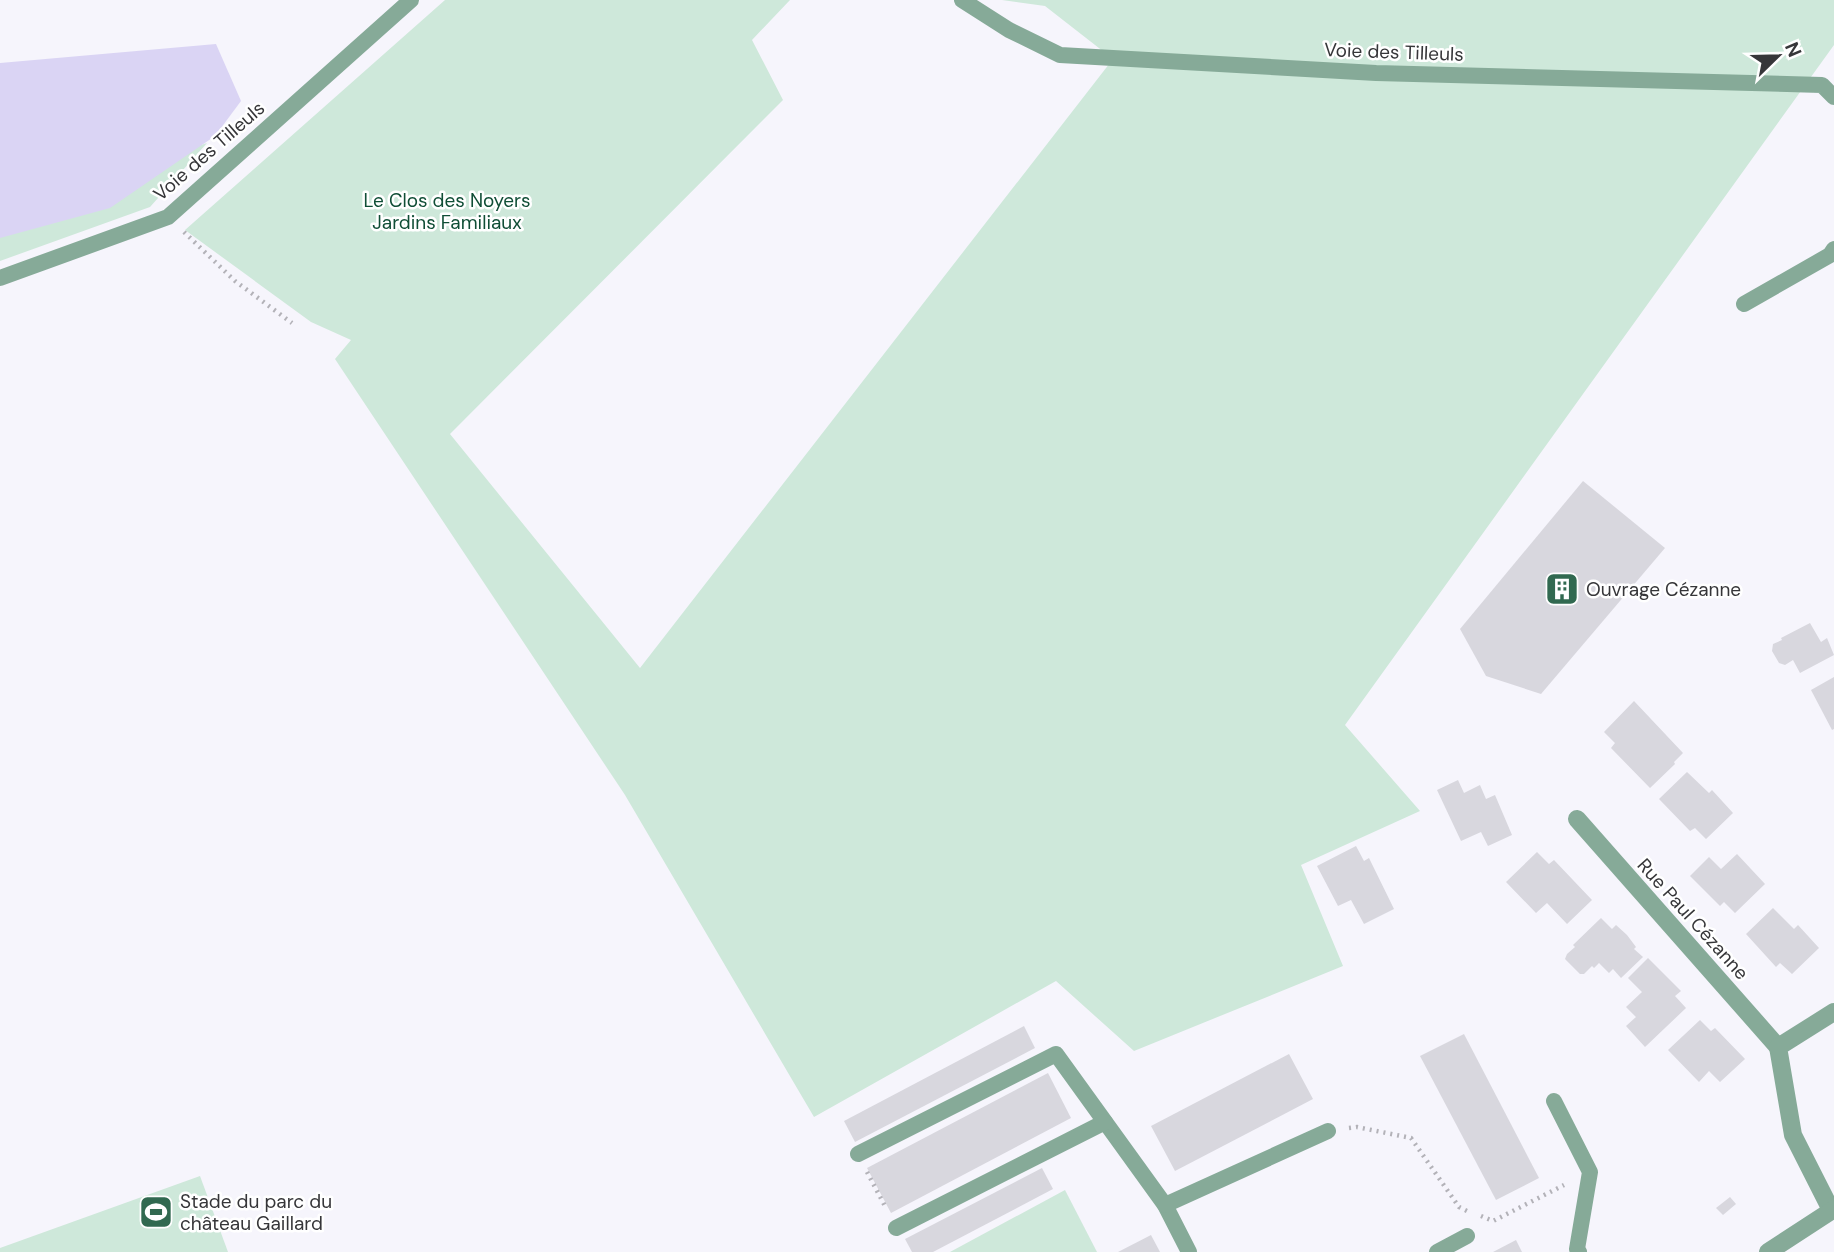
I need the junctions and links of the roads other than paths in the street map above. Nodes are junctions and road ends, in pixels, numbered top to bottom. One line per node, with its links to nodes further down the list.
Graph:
1 (411, 0): 5 (lane, Voie des Tilleuls)
2 (962, 0): 3 (lane, Voie des Tilleuls)
3 (1834, 97)
4 (1834, 249): 6 (lane)
5 (0, 278)
6 (1744, 304)
7 (1577, 819): 9 (street, Rue Paul Cézanne)
8 (1834, 1012): 9 (street)
9 (1778, 1047): 15 (street)
10 (1554, 1101): 20 (lane)
11 (1105, 1122): 13 (lane); 14 (lane); 16 (lane)
12 (1328, 1131): 14 (lane)
13 (858, 1154)
14 (1165, 1205): 18 (lane)
15 (1832, 1210): 21 (street)
16 (896, 1228)
17 (1467, 1236): 19 (lane)
18 (1189, 1252)
19 (1437, 1252)
20 (1578, 1252)
21 (1768, 1252)

